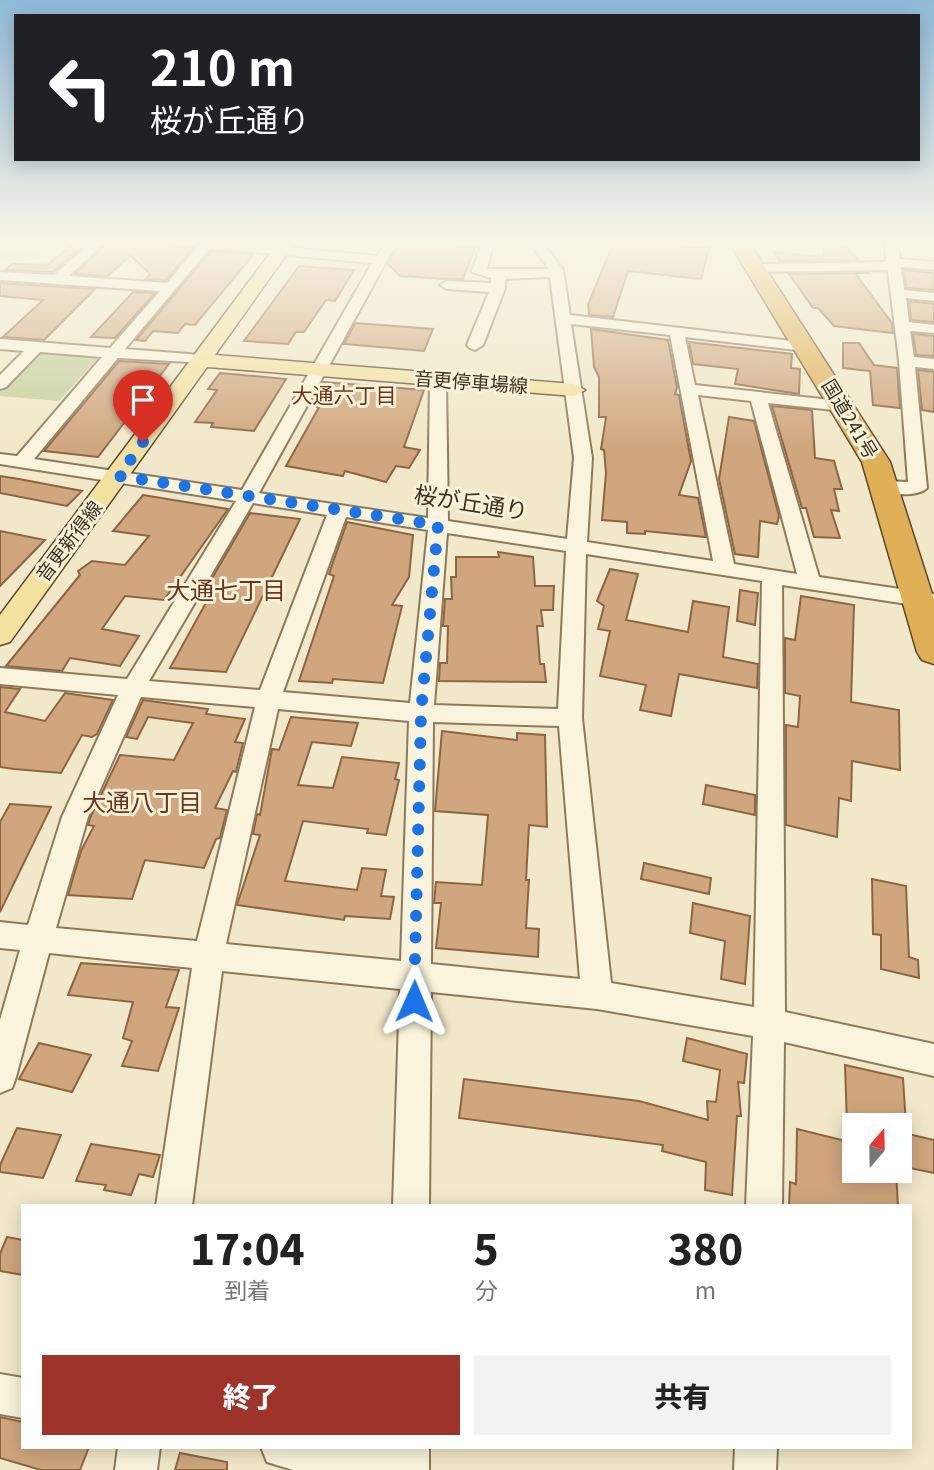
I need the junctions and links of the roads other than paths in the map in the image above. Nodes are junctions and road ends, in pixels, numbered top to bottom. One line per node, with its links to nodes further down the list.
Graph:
1 (147, 313): 16 (street)
2 (236, 313): 17 (main road, 音更新得線)
3 (352, 313): 20 (street)
4 (487, 313): 13 (street)
5 (564, 313): 8 (street)
6 (783, 313): 14 (highway, 国道241号)
7 (899, 313): 9 (street)
8 (565, 319): 11 (street); 24 (street)
9 (900, 325): 10 (street); 18 (street)
10 (934, 329)
11 (676, 331): 14 (street); 23 (street)
12 (0, 344): 15 (street)
13 (475, 345)
14 (804, 346): 26 (highway, 国道241号)
15 (36, 347): 16 (street); 22 (street)
16 (112, 353): 17 (street); 28 (street)
17 (201, 360): 20 (main road, 音更停車場線); 30 (main road, 音更新得線)
18 (907, 361): 19 (street); 29 (street)
19 (934, 364)
20 (320, 370): 21 (main road, 音更停車場線); 32 (street)
21 (438, 379): 24 (main road, 音更停車場線); 34 (street)
22 (0, 384)
23 (689, 389): 25 (street); 36 (street)
24 (574, 390): 35 (street)
25 (758, 396): 26 (street); 38 (street)
26 (844, 406): 31 (highway, 国道241号)
27 (0, 459): 28 (street, 桜が丘通り)
28 (22, 461): 30 (street, 桜が丘通り)
29 (925, 471): 31 (street)
30 (119, 476): 32 (street, 桜が丘通り); 40 (main road, 音更新得線)
31 (884, 487): 39 (highway, 国道241号)
32 (248, 495): 33 (street, 桜が丘通り); 43 (street)
33 (339, 509): 34 (street, 桜が丘通り); 44 (street)
34 (438, 525): 35 (street, 桜が丘通り); 45 (street)
35 (578, 546): 36 (street, 桜が丘通り); 46 (street)
36 (725, 569): 37 (street, 桜が丘通り)
37 (772, 576): 38 (street, 桜が丘通り); 52 (street)
38 (810, 582): 39 (street, 桜が丘通り)
39 (927, 600): 41 (highway, 国道241号)
40 (0, 635)
41 (934, 652)
42 (0, 676): 43 (street)
43 (133, 688): 44 (street); 48 (street)
44 (268, 701): 45 (street); 49 (street)
45 (421, 713): 46 (street); 50 (street)
46 (570, 718): 51 (street)
47 (0, 935): 48 (street)
48 (38, 939): 49 (street); 54 (street)
49 (209, 955): 50 (street); 55 (street)
50 (415, 975): 51 (street); 56 (street)
51 (597, 995): 52 (street)
52 (769, 1024): 53 (street); 57 (street)
53 (934, 1060)
54 (0, 1077)
55 (174, 1204)
56 (411, 1204)
57 (764, 1204)
58 (0, 1394): 59 (street)
59 (21, 1398)
60 (139, 1449): 64 (street)
61 (291, 1449): 65 (street)
62 (408, 1449): 66 (street)
63 (756, 1449): 67 (street)
64 (136, 1470)
65 (387, 1470)
66 (408, 1470)
67 (755, 1470)

